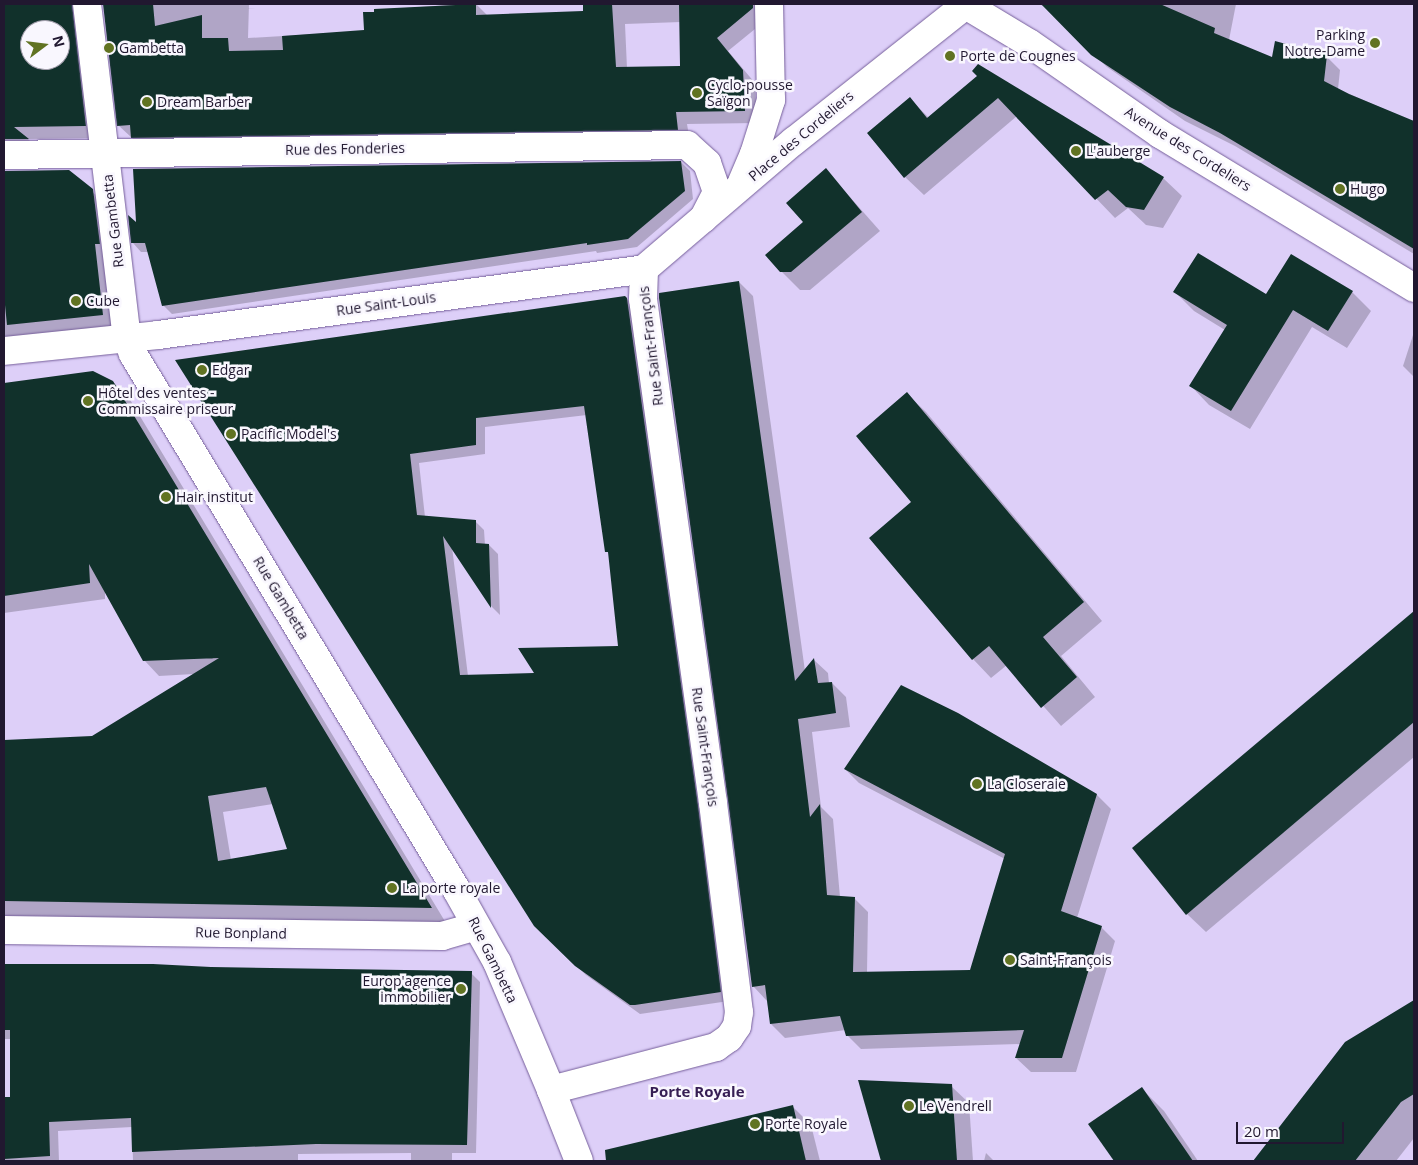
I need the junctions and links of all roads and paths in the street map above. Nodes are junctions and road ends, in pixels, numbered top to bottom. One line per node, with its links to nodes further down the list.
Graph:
1 (87, 4): 4 (street, Rue Gambetta)
2 (769, 4): 6 (street, Place des Cordeliers)
3 (965, 4): 6 (street, Place des Cordeliers); 9 (street, Avenue des Cordeliers)
4 (105, 152): 5 (street, Rue des Fonderies); 7 (street, Rue des Fonderies); 10 (street, Rue Gambetta)
5 (4, 154)
6 (740, 188): 7 (street)
7 (701, 222): 8 (street)
8 (644, 269): 10 (street, Rue Saint-Louis); 14 (street, Rue Saint-François)
9 (1414, 288)
10 (127, 338): 11 (street, Rue Saint-Louis); 12 (street, Rue Gambetta)
11 (4, 351)
12 (476, 926): 13 (street, Rue Bonpland); 14 (street, Rue Gambetta)
13 (4, 930)
14 (551, 1090): 15 (street, Rue Gambetta)
15 (578, 1161)

